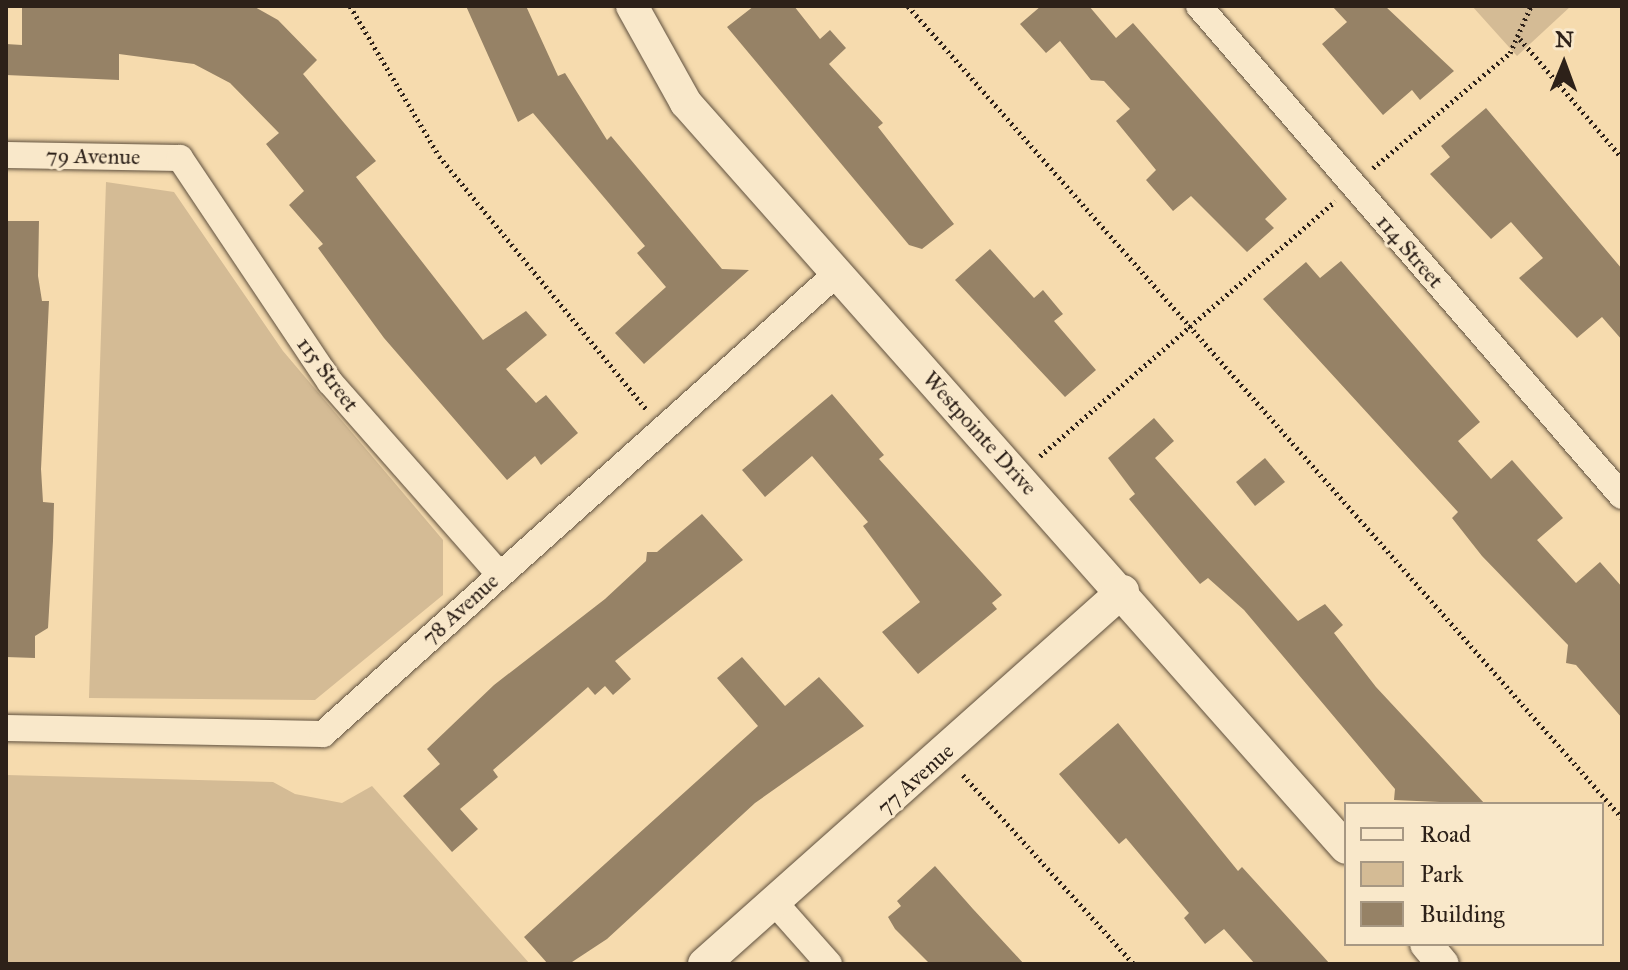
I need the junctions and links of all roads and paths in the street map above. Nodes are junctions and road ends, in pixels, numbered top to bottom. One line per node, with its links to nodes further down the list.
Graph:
1 (350, 6): 13 (path)
2 (632, 6): 11 (street, Westpointe Drive)
3 (908, 6): 12 (path)
4 (1199, 6): 10 (street, 114 Street)
5 (1531, 6): 6 (path)
6 (1520, 39): 9 (path); 10 (path)
7 (6, 155): 8 (street, 79 Avenue)
8 (180, 158): 16 (street, 115 Street)
9 (1622, 158)
10 (1352, 185): 12 (path); 15 (street, 114 Street)
11 (836, 274): 13 (street, 78 Avenue); 14 (street, Westpointe Drive)
12 (1189, 328): 14 (path); 20 (path)
13 (663, 426): 16 (street, 78 Avenue)
14 (1018, 474): 17 (street, Westpointe Drive)
15 (1622, 496)
16 (499, 574): 18 (street, 78 Avenue)
17 (1123, 591): 19 (street, 77 Avenue); 21 (street, Westpointe Drive)
18 (6, 728)
19 (941, 755): 22 (street, 77 Avenue); 26 (path)
20 (1622, 818)
21 (1344, 846)
22 (776, 904): 24 (street, 77 Avenue); 25 (street)
23 (1428, 946): 27 (street)
24 (704, 964)
25 (829, 964)
26 (1134, 964)
27 (1443, 964)

